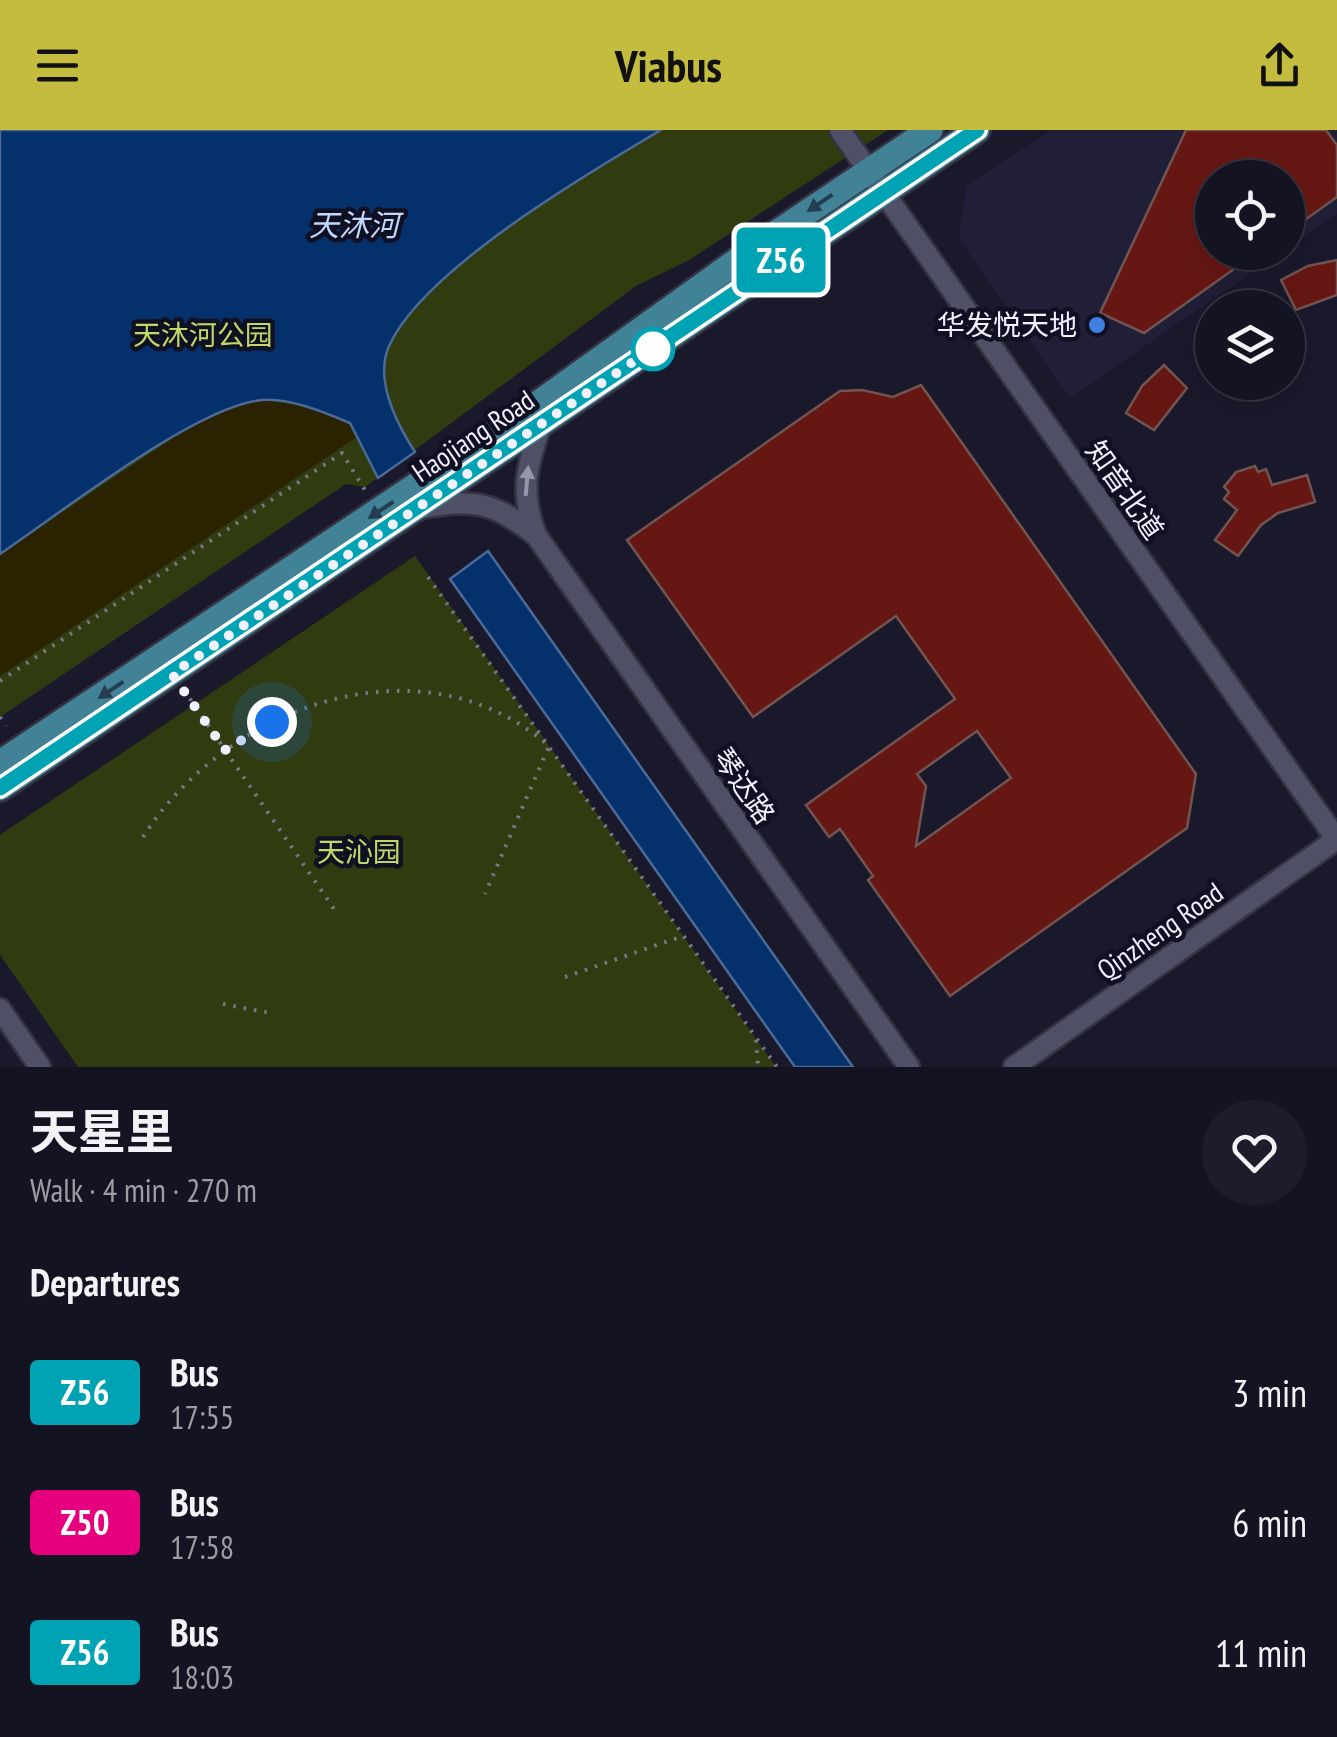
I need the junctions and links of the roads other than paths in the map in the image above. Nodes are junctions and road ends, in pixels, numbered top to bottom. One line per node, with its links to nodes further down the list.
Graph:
1 (840, 130): 4 (street, 知音北道)
2 (930, 130): 4 (main road, Haojiang Road)
3 (978, 130): 4 (main road, Haojiang Road)
4 (876, 181): 5 (main road, Haojiang Road); 8 (main road, Haojiang Road, one-way to 8); 10 (street, 知音北道)
5 (540, 427): 6 (main road, Haojiang Road); 7 (street, one-way to 5)
6 (422, 508): 7 (street); 9 (main road, Haojiang Road)
7 (536, 536): 13 (street, 琴达路)
8 (0, 763)
9 (0, 788)
10 (1337, 839): 14 (street, Qinzheng Road)
11 (0, 1009): 12 (street)
12 (40, 1067)
13 (909, 1067)
14 (1014, 1067)

